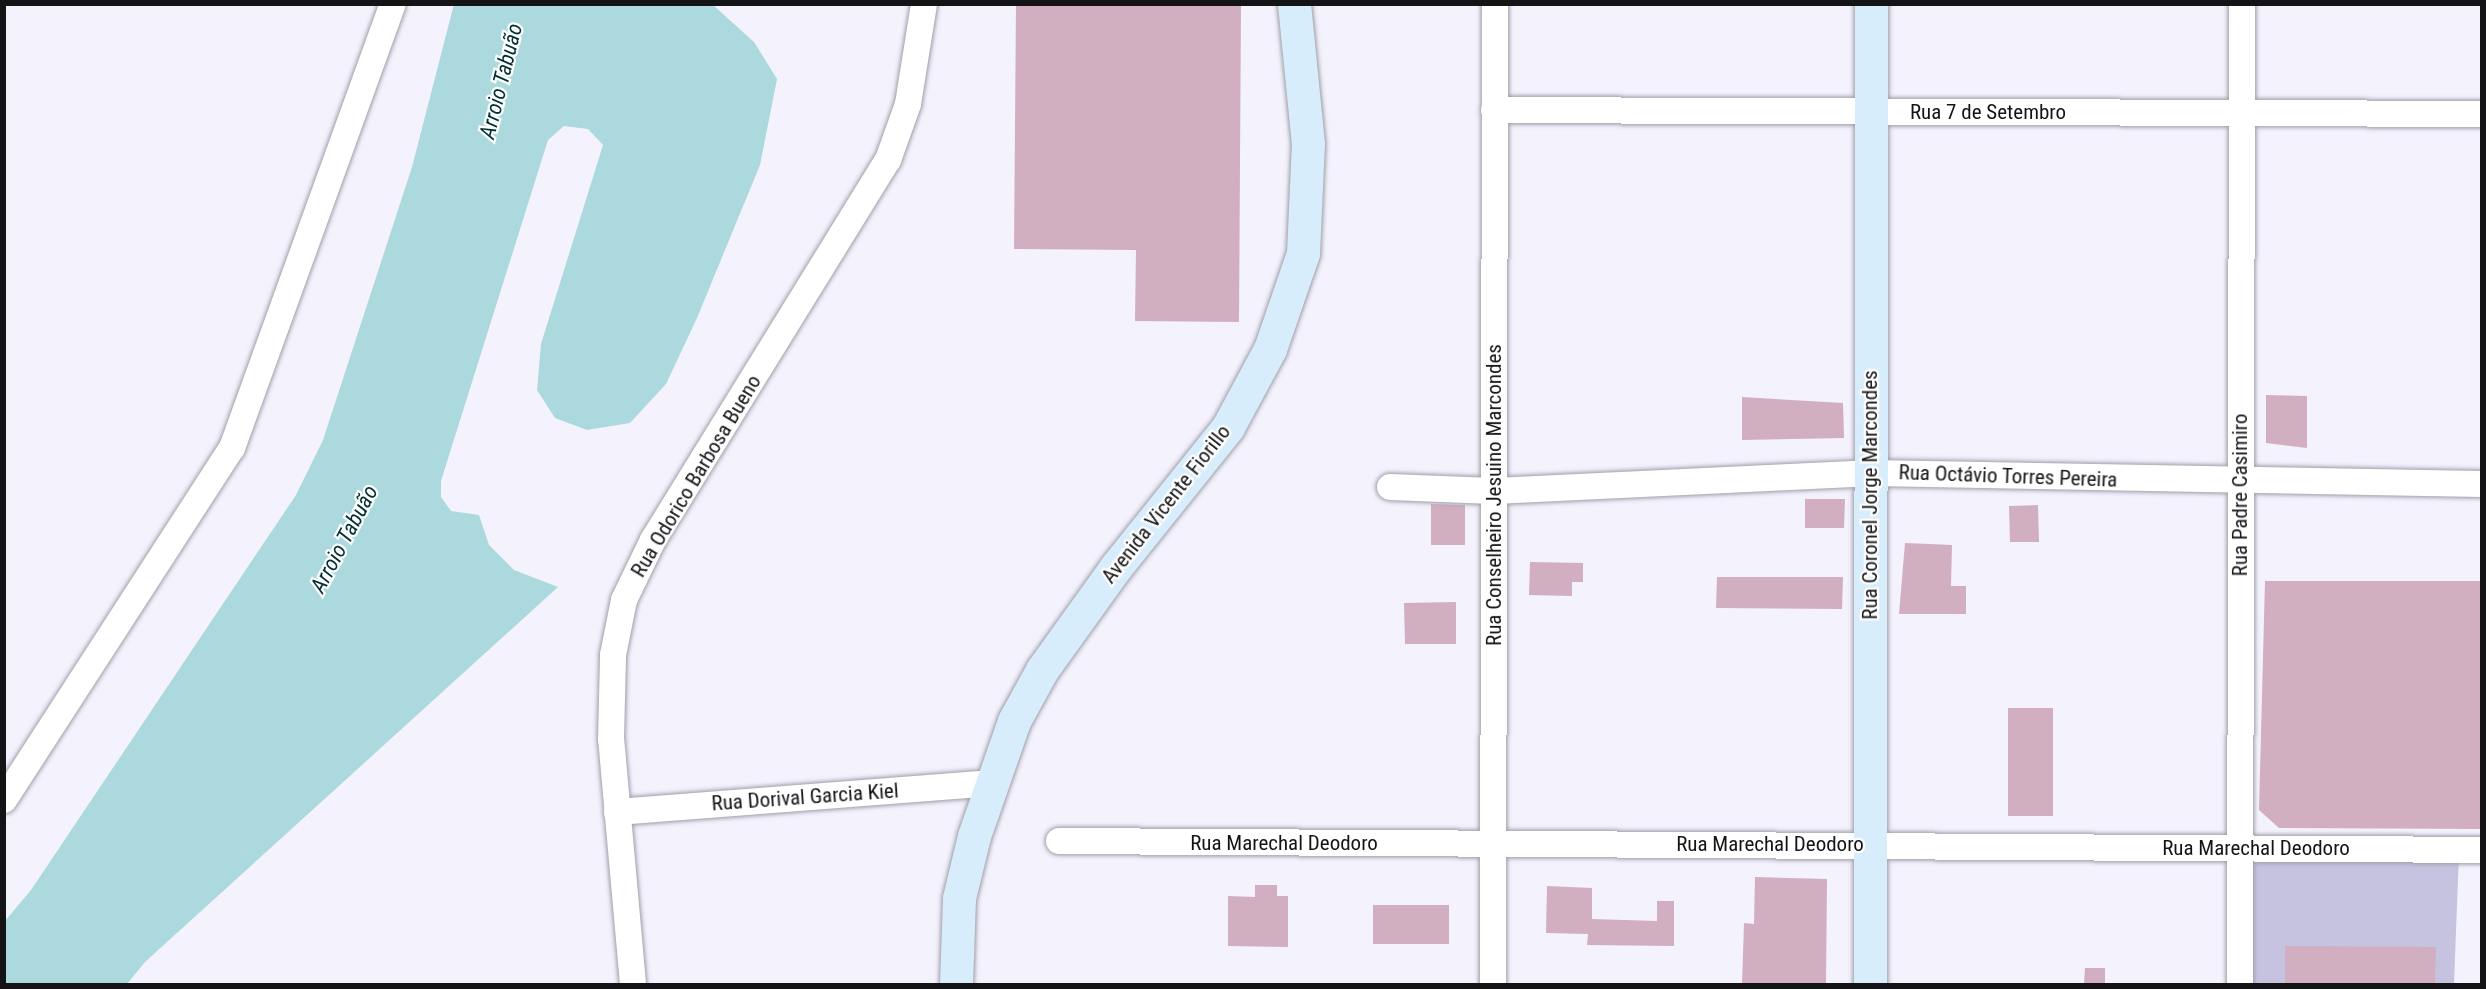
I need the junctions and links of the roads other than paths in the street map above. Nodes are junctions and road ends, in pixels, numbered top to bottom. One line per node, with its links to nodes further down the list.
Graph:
1 (393, 4): 17 (street)
2 (924, 4): 18 (street, Rua Odorico Barbosa Bueno)
3 (1294, 4): 16 (main road, Avenida Vicente Fiorillo)
4 (1495, 4): 7 (street, Rua Conselheiro Jesuino Marcondes)
5 (1871, 4): 8 (main road, Rua Coronel Jorge Marcondes)
6 (2242, 4): 9 (street, Rua Padre Casimiro)
7 (1494, 110): 8 (street, Rua 7 de Setembro); 15 (street, Rua Conselheiro Jesuino Marcondes)
8 (1870, 111): 9 (street, Rua 7 de Setembro); 11 (main road, Rua Coronel Jorge Marcondes)
9 (2241, 113): 10 (street, Rua 7 de Setembro); 12 (street, Rua Padre Casimiro)
10 (2481, 114)
11 (1869, 472): 12 (street, Rua Octávio Torres Pereira); 15 (street, Rua Octávio Torres Pereira); 21 (main road, Rua Coronel Jorge Marcondes)
12 (2240, 483): 13 (street, Rua Octávio Torres Pereira); 22 (street, Rua Padre Casimiro)
13 (2481, 484)
14 (1390, 487): 15 (street, Rua Octávio Torres Pereira)
15 (1494, 490): 20 (street, Rua Conselheiro Jesuino Marcondes)
16 (993, 783): 18 (street, Rua Dorival Garcia Kiel); 25 (main road, Avenida Vicente Fiorillo)
17 (4, 800)
18 (617, 812): 24 (street, Rua Odorico Barbosa Bueno)
19 (1059, 842): 20 (street, Rua Marechal Deodoro)
20 (1494, 844): 21 (street, Rua Marechal Deodoro); 26 (street, Rua Conselheiro Jesuino Marcondes)
21 (1871, 844): 22 (street, Rua Marechal Deodoro); 27 (main road, Rua Coronel Jorge Marcondes)
22 (2238, 848): 23 (street, Rua Marechal Deodoro); 28 (street, Rua Padre Casimiro)
23 (2481, 850)
24 (633, 984)
25 (956, 984)
26 (1493, 984)
27 (1870, 984)
28 (2240, 984)

